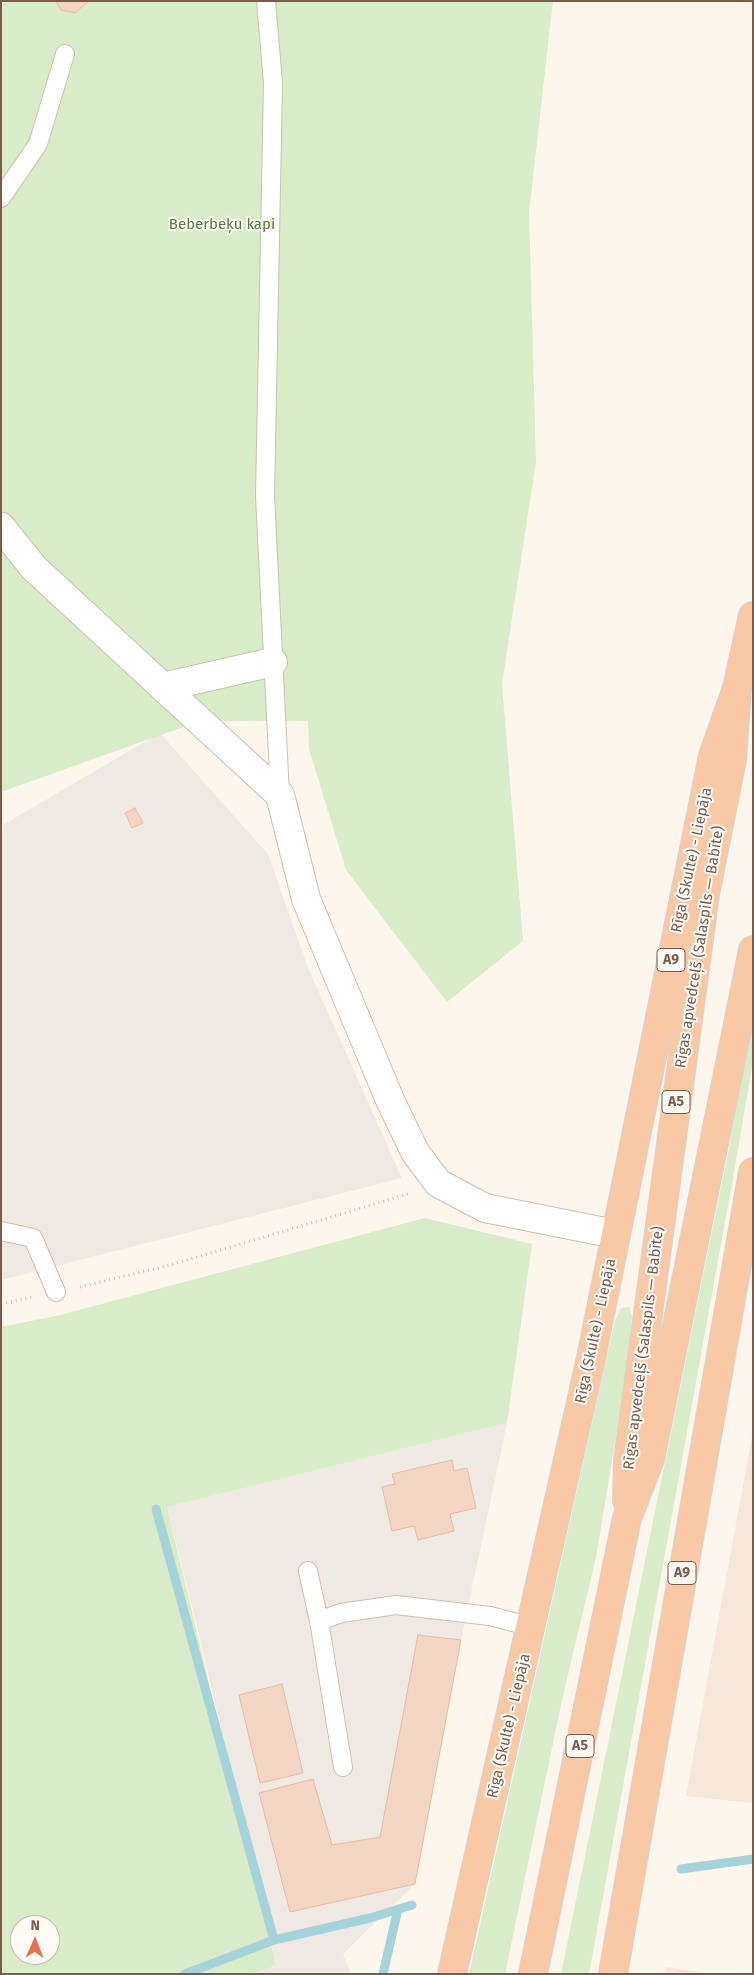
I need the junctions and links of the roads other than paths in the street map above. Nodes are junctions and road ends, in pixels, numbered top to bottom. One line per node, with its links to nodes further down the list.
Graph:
1 (266, 1): 6 (lane)
2 (66, 54): 3 (lane)
3 (1, 198)
4 (1, 526): 7 (street)
5 (753, 616): 8 (highway, Rīgas apvedceļš (Salaspils — Babīte) / A5)
6 (273, 662): 7 (street); 9 (lane)
7 (164, 688): 9 (street)
8 (737, 688): 13 (highway, Rīga (Skulte) - Liepāja / A9); 15 (highway, Rīgas apvedceļš (Salaspils — Babīte) / A5)
9 (280, 795): 13 (street)
10 (753, 950): 15 (highway, Rīgas apvedceļš (Salaspils — Babīte) / A5)
11 (753, 1172): 22 (highway, A9)
12 (1, 1231): 14 (lane)
13 (615, 1234): 18 (highway, Rīga (Skulte) - Liepāja / A9)
14 (56, 1292)
15 (627, 1518): 21 (highway, Rīgas apvedceļš (Salaspils — Babīte) / A5)
16 (308, 1571): 17 (lane)
17 (319, 1621): 18 (lane); 19 (lane)
18 (532, 1627): 20 (highway, Rīga (Skulte) - Liepāja / A9)
19 (343, 1767)
20 (452, 1974)
21 (533, 1974)
22 (613, 1974)

